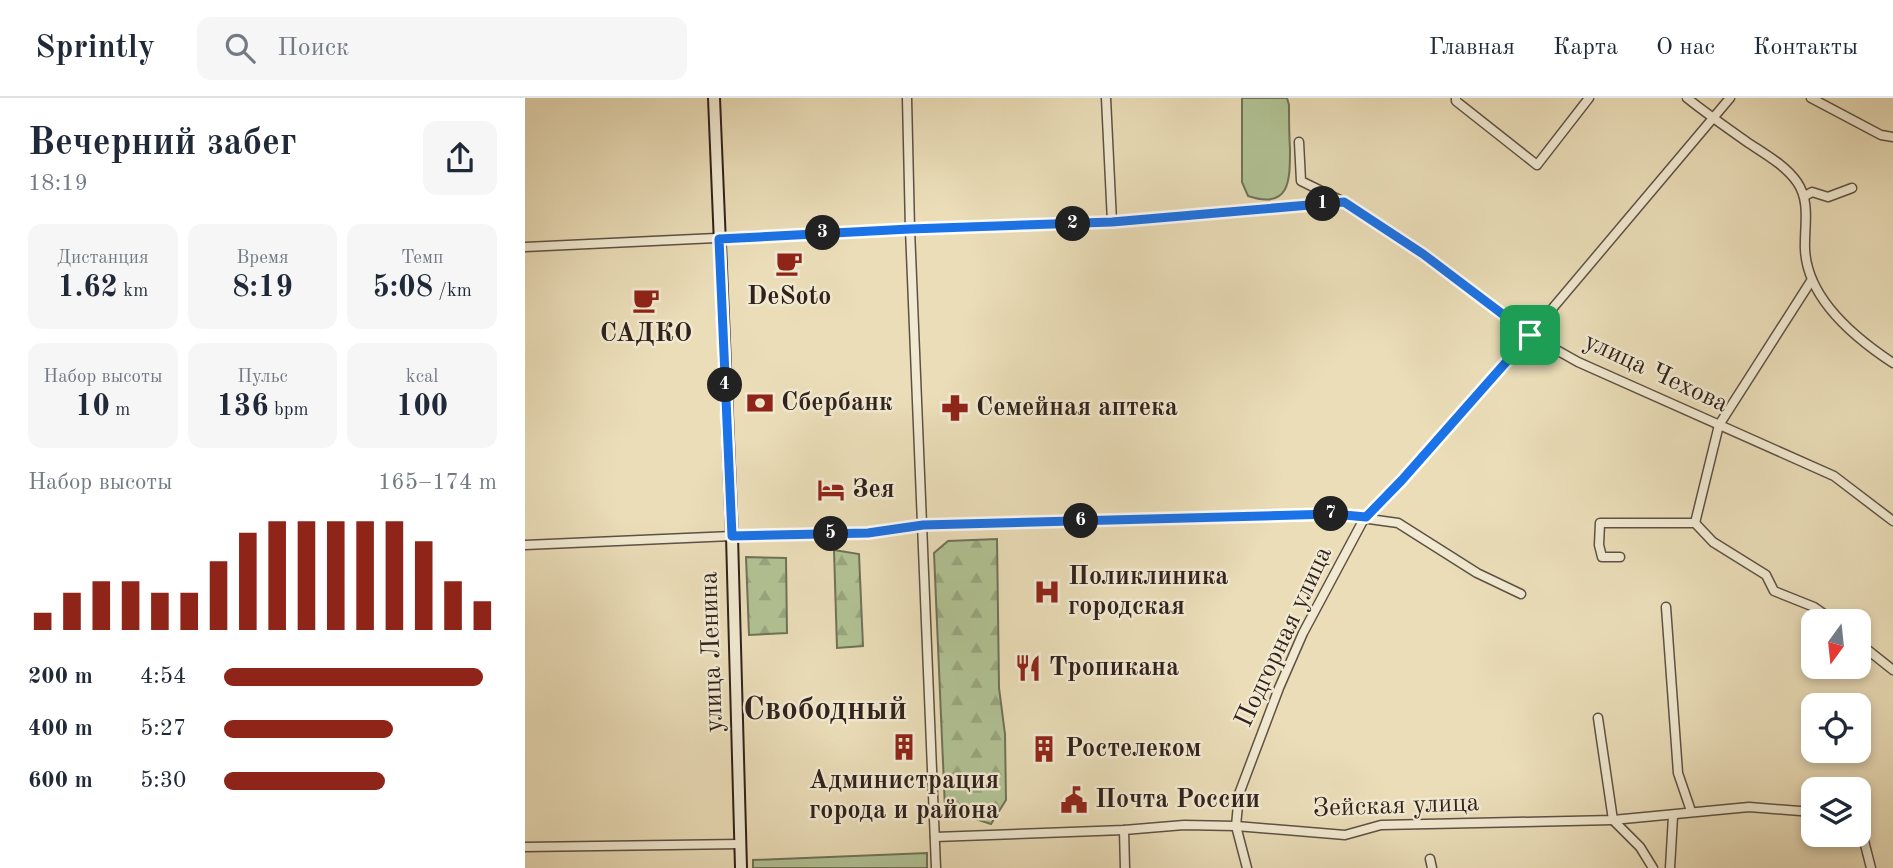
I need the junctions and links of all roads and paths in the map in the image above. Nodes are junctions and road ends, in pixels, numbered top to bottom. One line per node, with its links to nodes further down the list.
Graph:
1 (714, 98): 17 (main road, улица Ленина)
2 (907, 98): 16 (street)
3 (1107, 98): 15 (street)
4 (1589, 98): 8 (street)
5 (1687, 98): 9 (street)
6 (1730, 98): 9 (street, Подгорная улица)
7 (1811, 98): 10 (street)
8 (1456, 99)
9 (1712, 119): 13 (street); 20 (street, Подгорная улица)
10 (1893, 137)
11 (1299, 142): 14 (street, улица Чехова)
12 (1852, 188): 13 (street)
13 (1805, 196): 19 (street)
14 (1344, 202): 15 (street); 20 (street, улица Чехова)
15 (1112, 222): 16 (street)
16 (910, 229): 17 (street); 26 (street)
17 (719, 239): 18 (street); 27 (main road, улица Ленина)
18 (525, 247)
19 (1811, 281): 21 (street); 22 (street)
20 (1530, 335): 22 (street, улица Чехова); 23 (street, Подгорная улица)
21 (1893, 363)
22 (1719, 425): 24 (street, улица Чехова); 25 (street)
23 (1366, 517): 26 (street); 30 (street); 40 (street, Подгорная улица)
24 (1893, 521)
25 (1695, 523): 29 (street); 32 (street)
26 (923, 525): 27 (street); 42 (street)
27 (732, 536): 28 (street); 43 (main road, улица Ленина)
28 (525, 545)
29 (1620, 557)
30 (1521, 594)
31 (1666, 607): 36 (street)
32 (1817, 609)
33 (1871, 653): 34 (street)
34 (1893, 670)
35 (1598, 719): 39 (street)
36 (1691, 811): 37 (street, Зейская улица); 38 (street, Зейская улица)
37 (1801, 811)
38 (1673, 816): 39 (street, Зейская улица); 51 (street)
39 (1613, 820): 40 (street, Зейская улица); 50 (street)
40 (1236, 826): 41 (street, Зейская улица); 49 (street, Подгорная улица)
41 (1124, 830): 42 (street, Зейская улица); 48 (street)
42 (936, 837): 47 (street)
43 (741, 844): 44 (street); 46 (main road, улица Ленина)
44 (525, 847)
45 (1866, 847): 52 (street)
46 (741, 868)
47 (936, 868)
48 (1125, 868)
49 (1247, 868)
50 (1653, 868)
51 (1670, 868)
52 (1871, 868)

